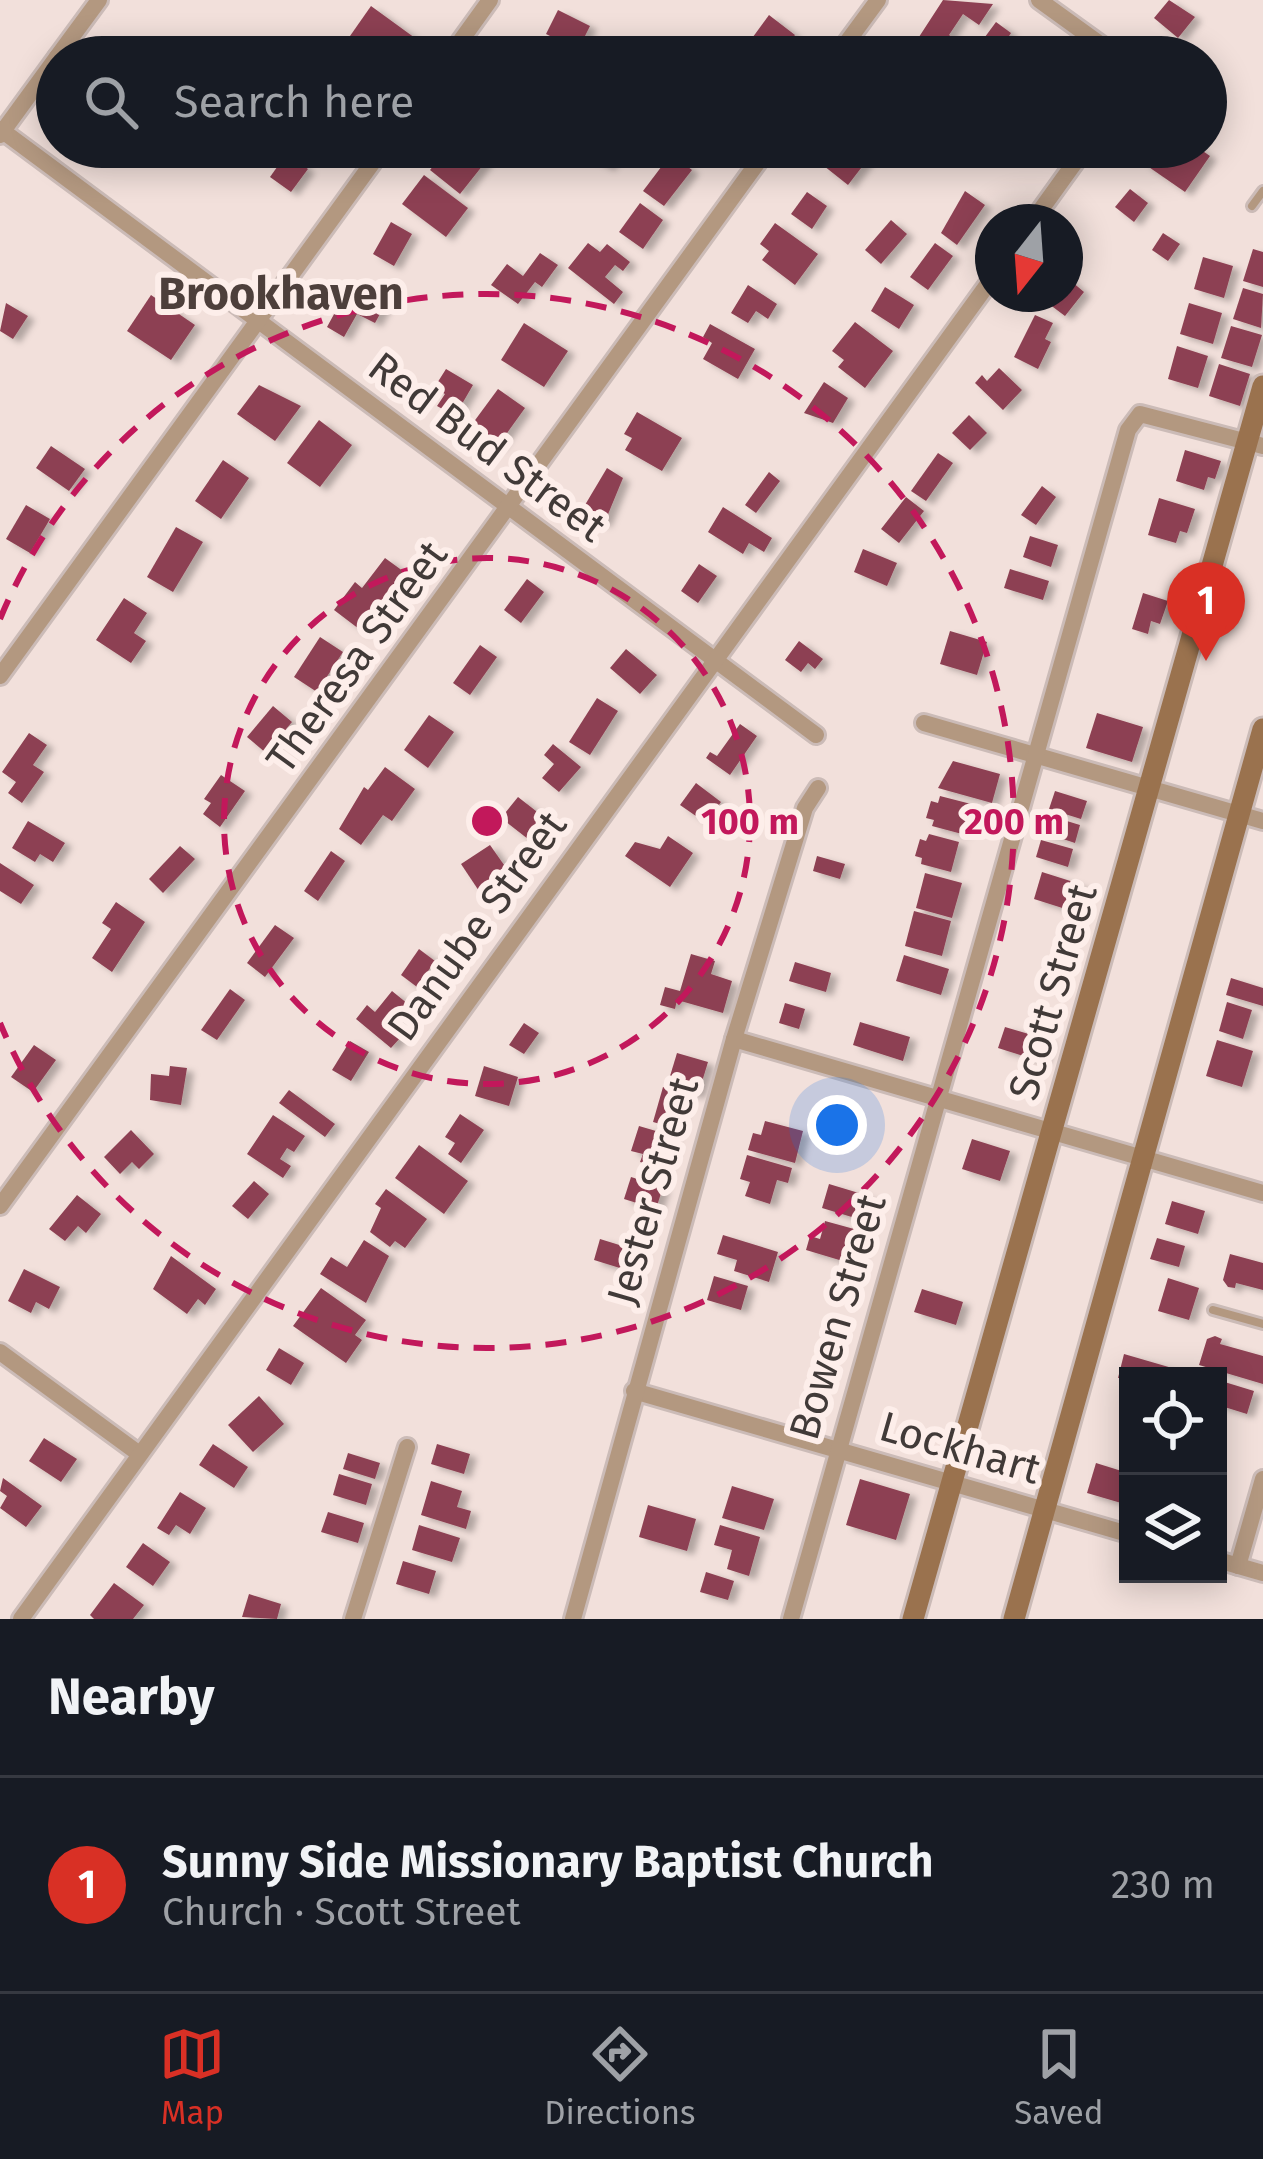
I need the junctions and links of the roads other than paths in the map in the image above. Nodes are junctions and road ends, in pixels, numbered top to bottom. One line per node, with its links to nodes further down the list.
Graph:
1 (98, 0): 5 (street)
2 (490, 0): 6 (street)
3 (878, 0): 7 (street)
4 (1039, 0): 8 (street)
5 (72, 36)
6 (464, 36)
7 (851, 36)
8 (1089, 36)
9 (36, 85): 10 (street)
10 (1, 131): 11 (street, Red Bud Street)
11 (36, 157)
12 (51, 168): 20 (street, Red Bud Street)
13 (369, 168): 20 (street)
14 (754, 168): 23 (street, Theresa Street)
15 (1071, 168): 17 (street)
16 (1263, 190): 18 (lane)
17 (1044, 204)
18 (1252, 206)
19 (975, 303): 24 (street, Danube Street)
20 (257, 320): 23 (street, Red Bud Street); 25 (street)
21 (1263, 386): 22 (main road, Scott Street)
22 (1256, 443): 29 (street, Bowen Street); 31 (main road, Scott Street)
23 (509, 510): 24 (street, Red Bud Street); 39 (street, Theresa Street)
24 (714, 659): 28 (street, Red Bud Street); 46 (street, Danube Street)
25 (0, 676)
26 (924, 723): 29 (street)
27 (1263, 729): 32 (main road)
28 (816, 735)
29 (1034, 755): 31 (street); 35 (street, Bowen Street)
30 (818, 788): 34 (street, Jester Street)
31 (1152, 789): 32 (street); 36 (main road, Scott Street)
32 (1239, 814): 33 (street); 37 (main road)
33 (1263, 821)
34 (734, 1039): 35 (street); 43 (street, Jester Street)
35 (936, 1098): 36 (street); 45 (street, Bowen Street)
36 (1053, 1132): 37 (street); 48 (main road, Scott Street)
37 (1141, 1157): 38 (street); 49 (main road)
38 (1263, 1193)
39 (0, 1207)
40 (1213, 1310): 41 (lane)
41 (1263, 1324)
42 (0, 1352): 46 (street)
43 (634, 1391): 45 (street, Lockhart); 56 (street, Jester Street)
44 (406, 1447): 55 (street)
45 (838, 1450): 48 (street, Lockhart); 57 (street, Bowen Street)
46 (138, 1454): 54 (street, Danube Street)
47 (1263, 1479): 52 (street)
48 (951, 1483): 49 (street, Lockhart); 58 (main road, Scott Street)
49 (1045, 1510): 50 (street, Lockhart); 59 (main road)
50 (1119, 1531)
51 (1227, 1563): 52 (street)
52 (1238, 1566): 53 (street)
53 (1263, 1573)
54 (21, 1619)
55 (353, 1619)
56 (573, 1619)
57 (791, 1619)
58 (914, 1619)
59 (1014, 1619)

